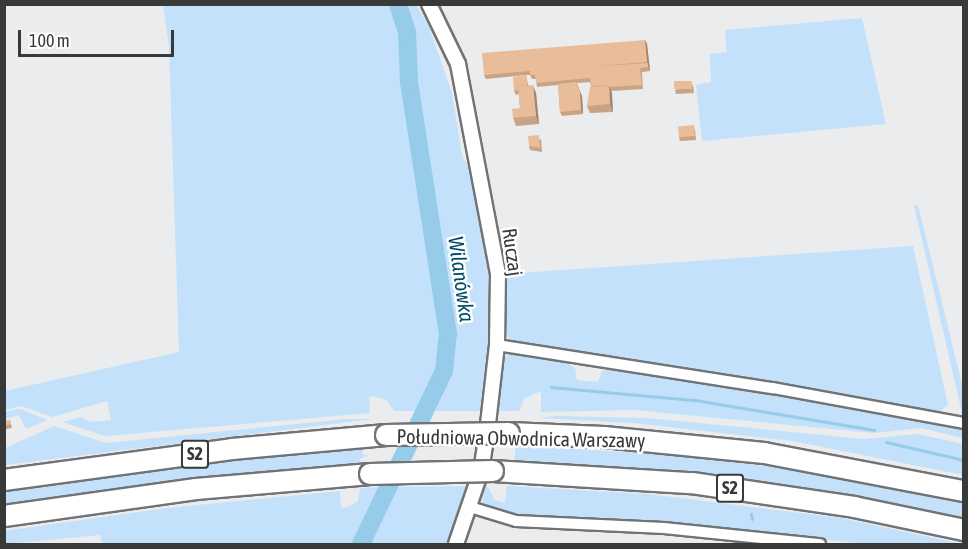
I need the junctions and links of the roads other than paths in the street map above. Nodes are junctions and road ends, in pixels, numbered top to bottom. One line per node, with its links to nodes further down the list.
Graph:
1 (429, 4): 2 (street, Ruczaj)
2 (497, 345): 3 (street); 6 (street, Ruczaj)
3 (963, 423)
4 (4, 480): 5 (highway, Południowa Obwodnica Warszawy / S2, bridge)
5 (963, 491)
6 (470, 507): 9 (street, Ruczaj); 10 (street)
7 (4, 516): 8 (highway, Południowa Obwodnica Warszawy / S2, bridge)
8 (963, 530)
9 (456, 544)
10 (820, 544)

